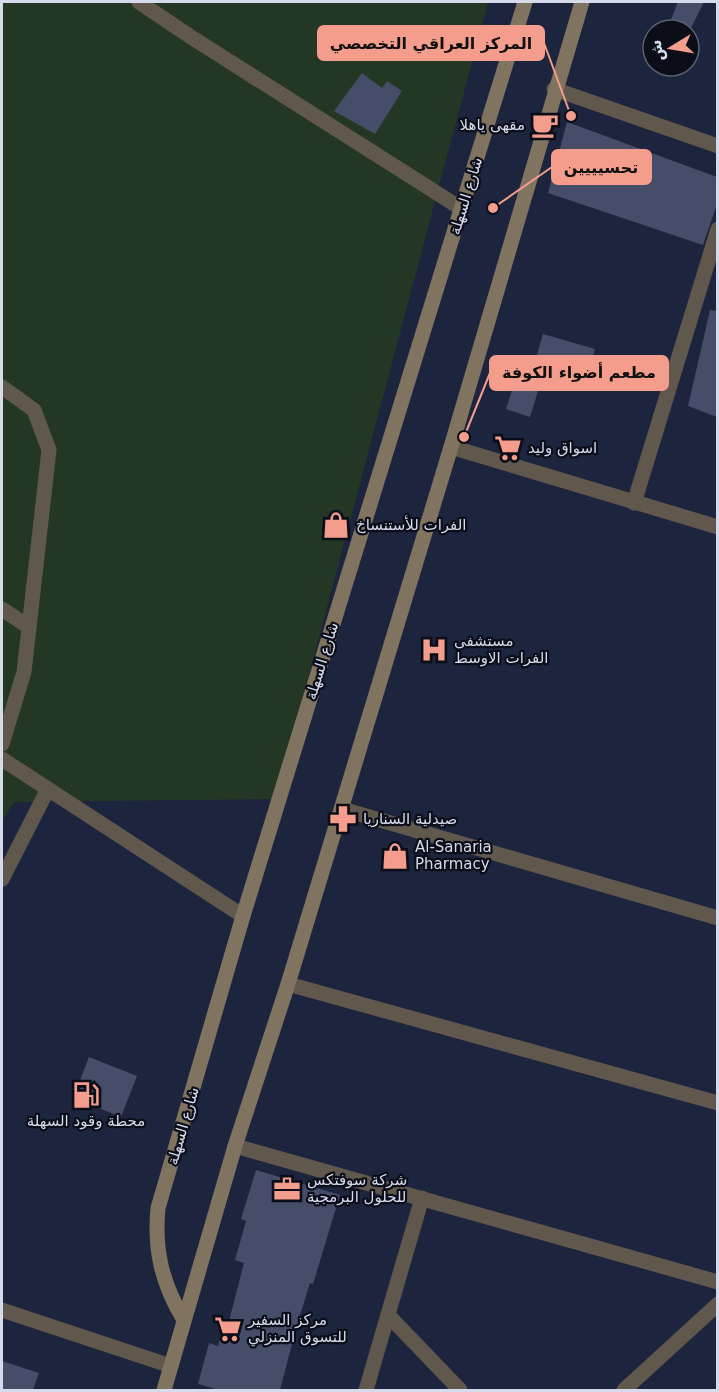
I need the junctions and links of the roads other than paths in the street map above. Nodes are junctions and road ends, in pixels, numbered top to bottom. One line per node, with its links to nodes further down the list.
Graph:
1 (139, 2): 6 (street)
2 (525, 2): 6 (main road, شارع السهلة)
3 (582, 2): 4 (main road)
4 (554, 89): 5 (street); 9 (main road)
5 (717, 146)
6 (462, 209): 19 (main road, شارع السهلة)
7 (717, 229): 10 (street)
8 (2, 387): 13 (street)
9 (451, 447): 10 (street); 17 (main road)
10 (634, 503): 11 (street)
11 (717, 527)
12 (2, 609): 13 (street)
13 (29, 627): 14 (street)
14 (2, 744)
15 (2, 759): 16 (street)
16 (48, 789): 18 (street); 19 (street)
17 (342, 809): 20 (street); 21 (main road)
18 (2, 879)
19 (243, 916): 29 (main road, شارع السهلة)
20 (717, 918)
21 (288, 984): 22 (street); 23 (main road)
22 (717, 1103)
23 (235, 1146): 24 (street); 29 (main road)
24 (422, 1198): 25 (street); 28 (street)
25 (717, 1282)
26 (717, 1304): 34 (street)
27 (2, 1310): 30 (street)
28 (388, 1315): 32 (street); 33 (street)
29 (184, 1320): 30 (main road)
30 (171, 1366): 31 (main road)
31 (164, 1390)
32 (366, 1390)
33 (460, 1390)
34 (624, 1390)

